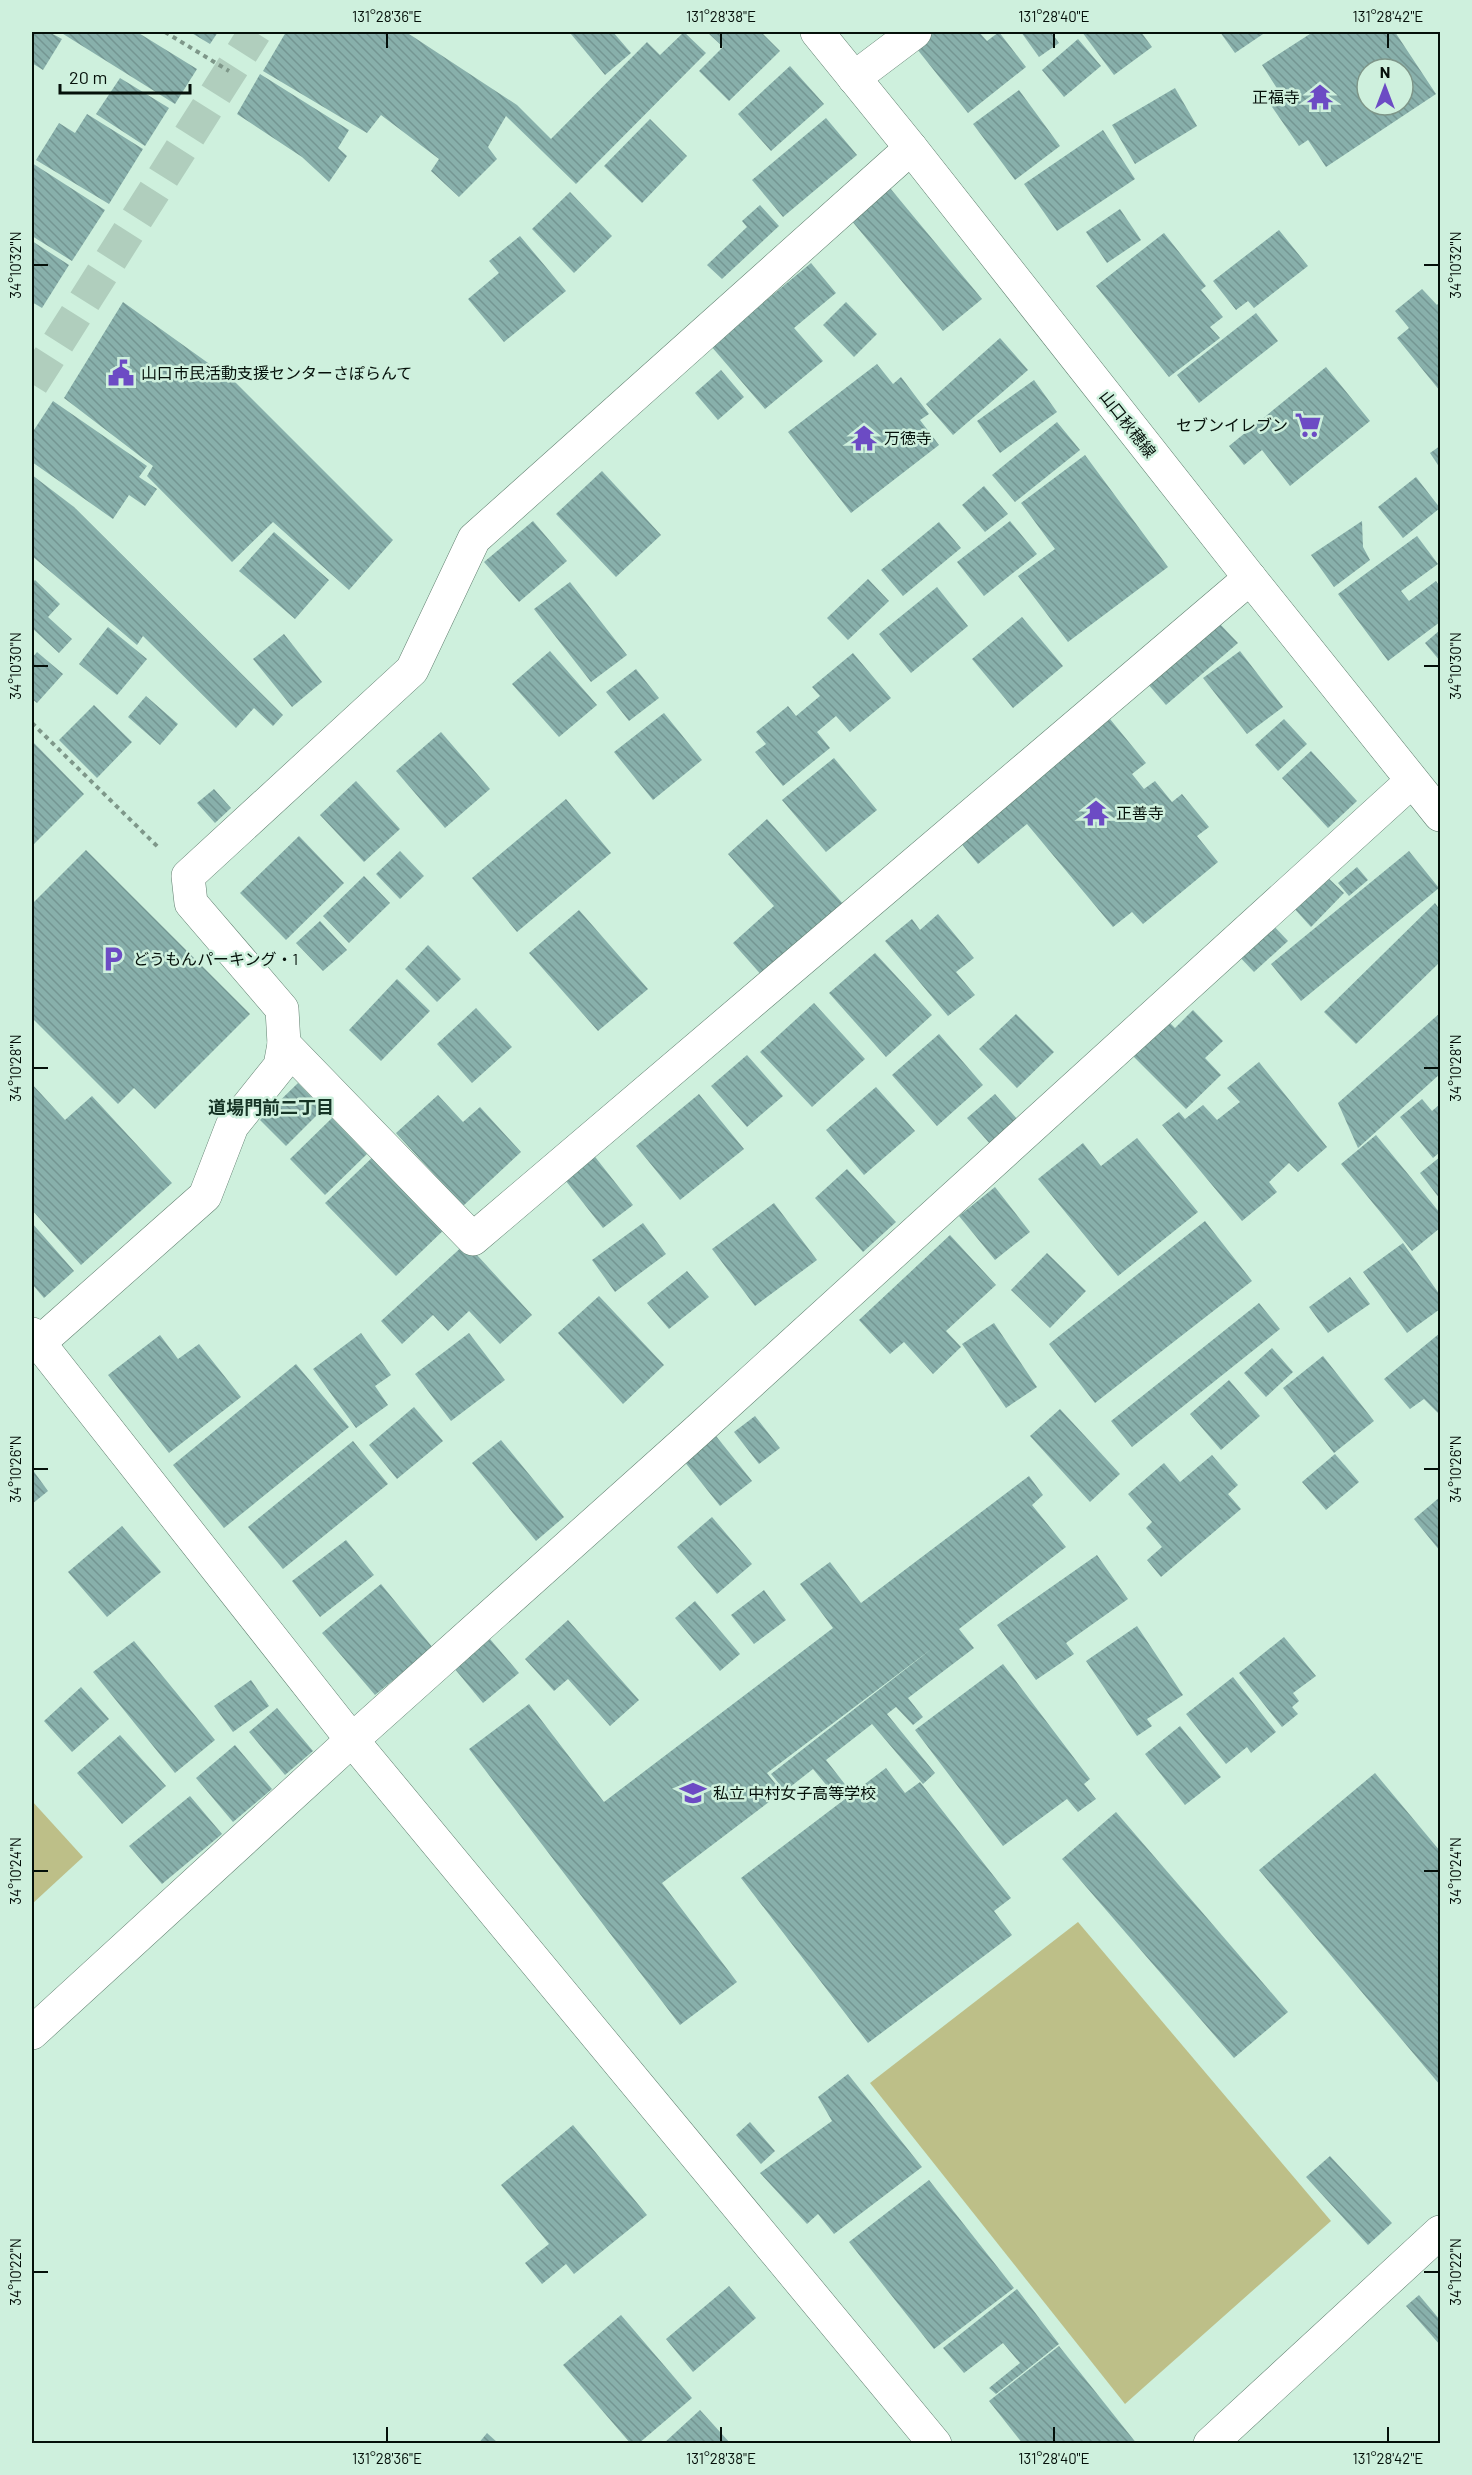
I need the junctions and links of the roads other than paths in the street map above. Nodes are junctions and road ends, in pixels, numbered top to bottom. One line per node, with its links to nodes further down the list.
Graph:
1 (817, 32): 3 (street, 山口秋穂線)
2 (915, 32): 3 (street)
3 (854, 78): 4 (street, 山口秋穂線)
4 (911, 148): 5 (street, 山口秋穂線); 8 (street)
5 (1250, 578): 6 (street, 山口秋穂線); 8 (street)
6 (1412, 781): 7 (street, 山口秋穂線); 10 (street)
7 (1440, 815)
8 (284, 1044): 9 (street)
9 (35, 1339): 10 (street)
10 (352, 1740): 11 (street); 13 (street)
11 (32, 2033)
12 (1440, 2232): 14 (street)
13 (935, 2444)
14 (1210, 2444)

